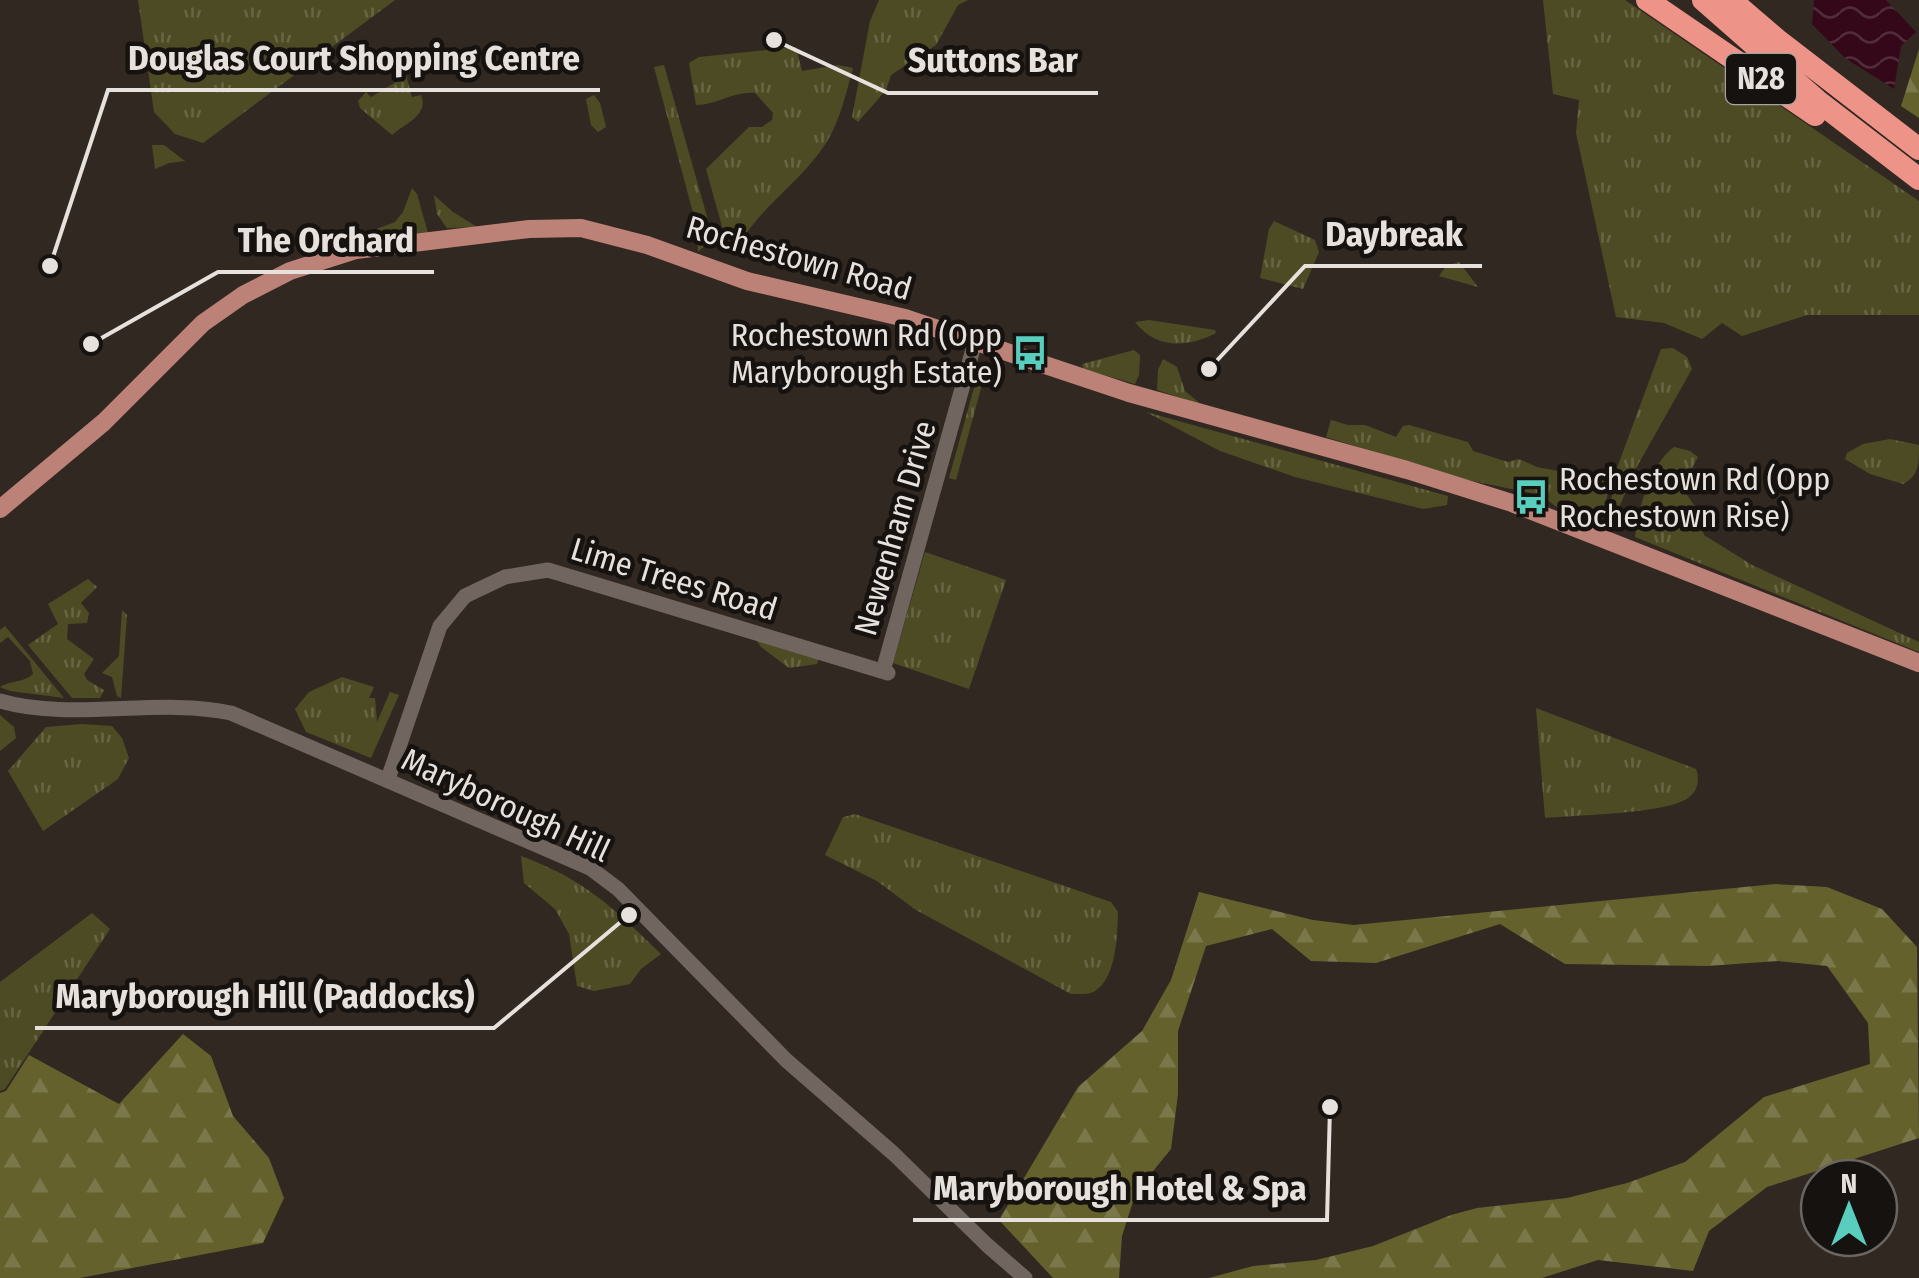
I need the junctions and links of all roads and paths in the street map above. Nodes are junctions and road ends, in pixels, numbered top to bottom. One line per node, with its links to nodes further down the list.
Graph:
1 (1647, 0): 7 (highway, N28)
2 (1703, 0): 7 (highway, N28)
3 (1731, 0): 5 (highway, N28)
4 (1749, 0): 5 (highway)
5 (1820, 74): 6 (highway, N28)
6 (1919, 149)
7 (1879, 152): 8 (highway, N28)
8 (1919, 179)
9 (975, 342): 10 (main road, Rochestown Road); 11 (main road, Rochestown Road); 12 (street, Newenham Drive)
10 (0, 509)
11 (1919, 663)
12 (885, 672): 14 (street, Lime Trees Road)
13 (0, 701): 14 (street, Maryborough Hill)
14 (388, 779): 15 (street, Maryborough Hill)
15 (1025, 1278)

